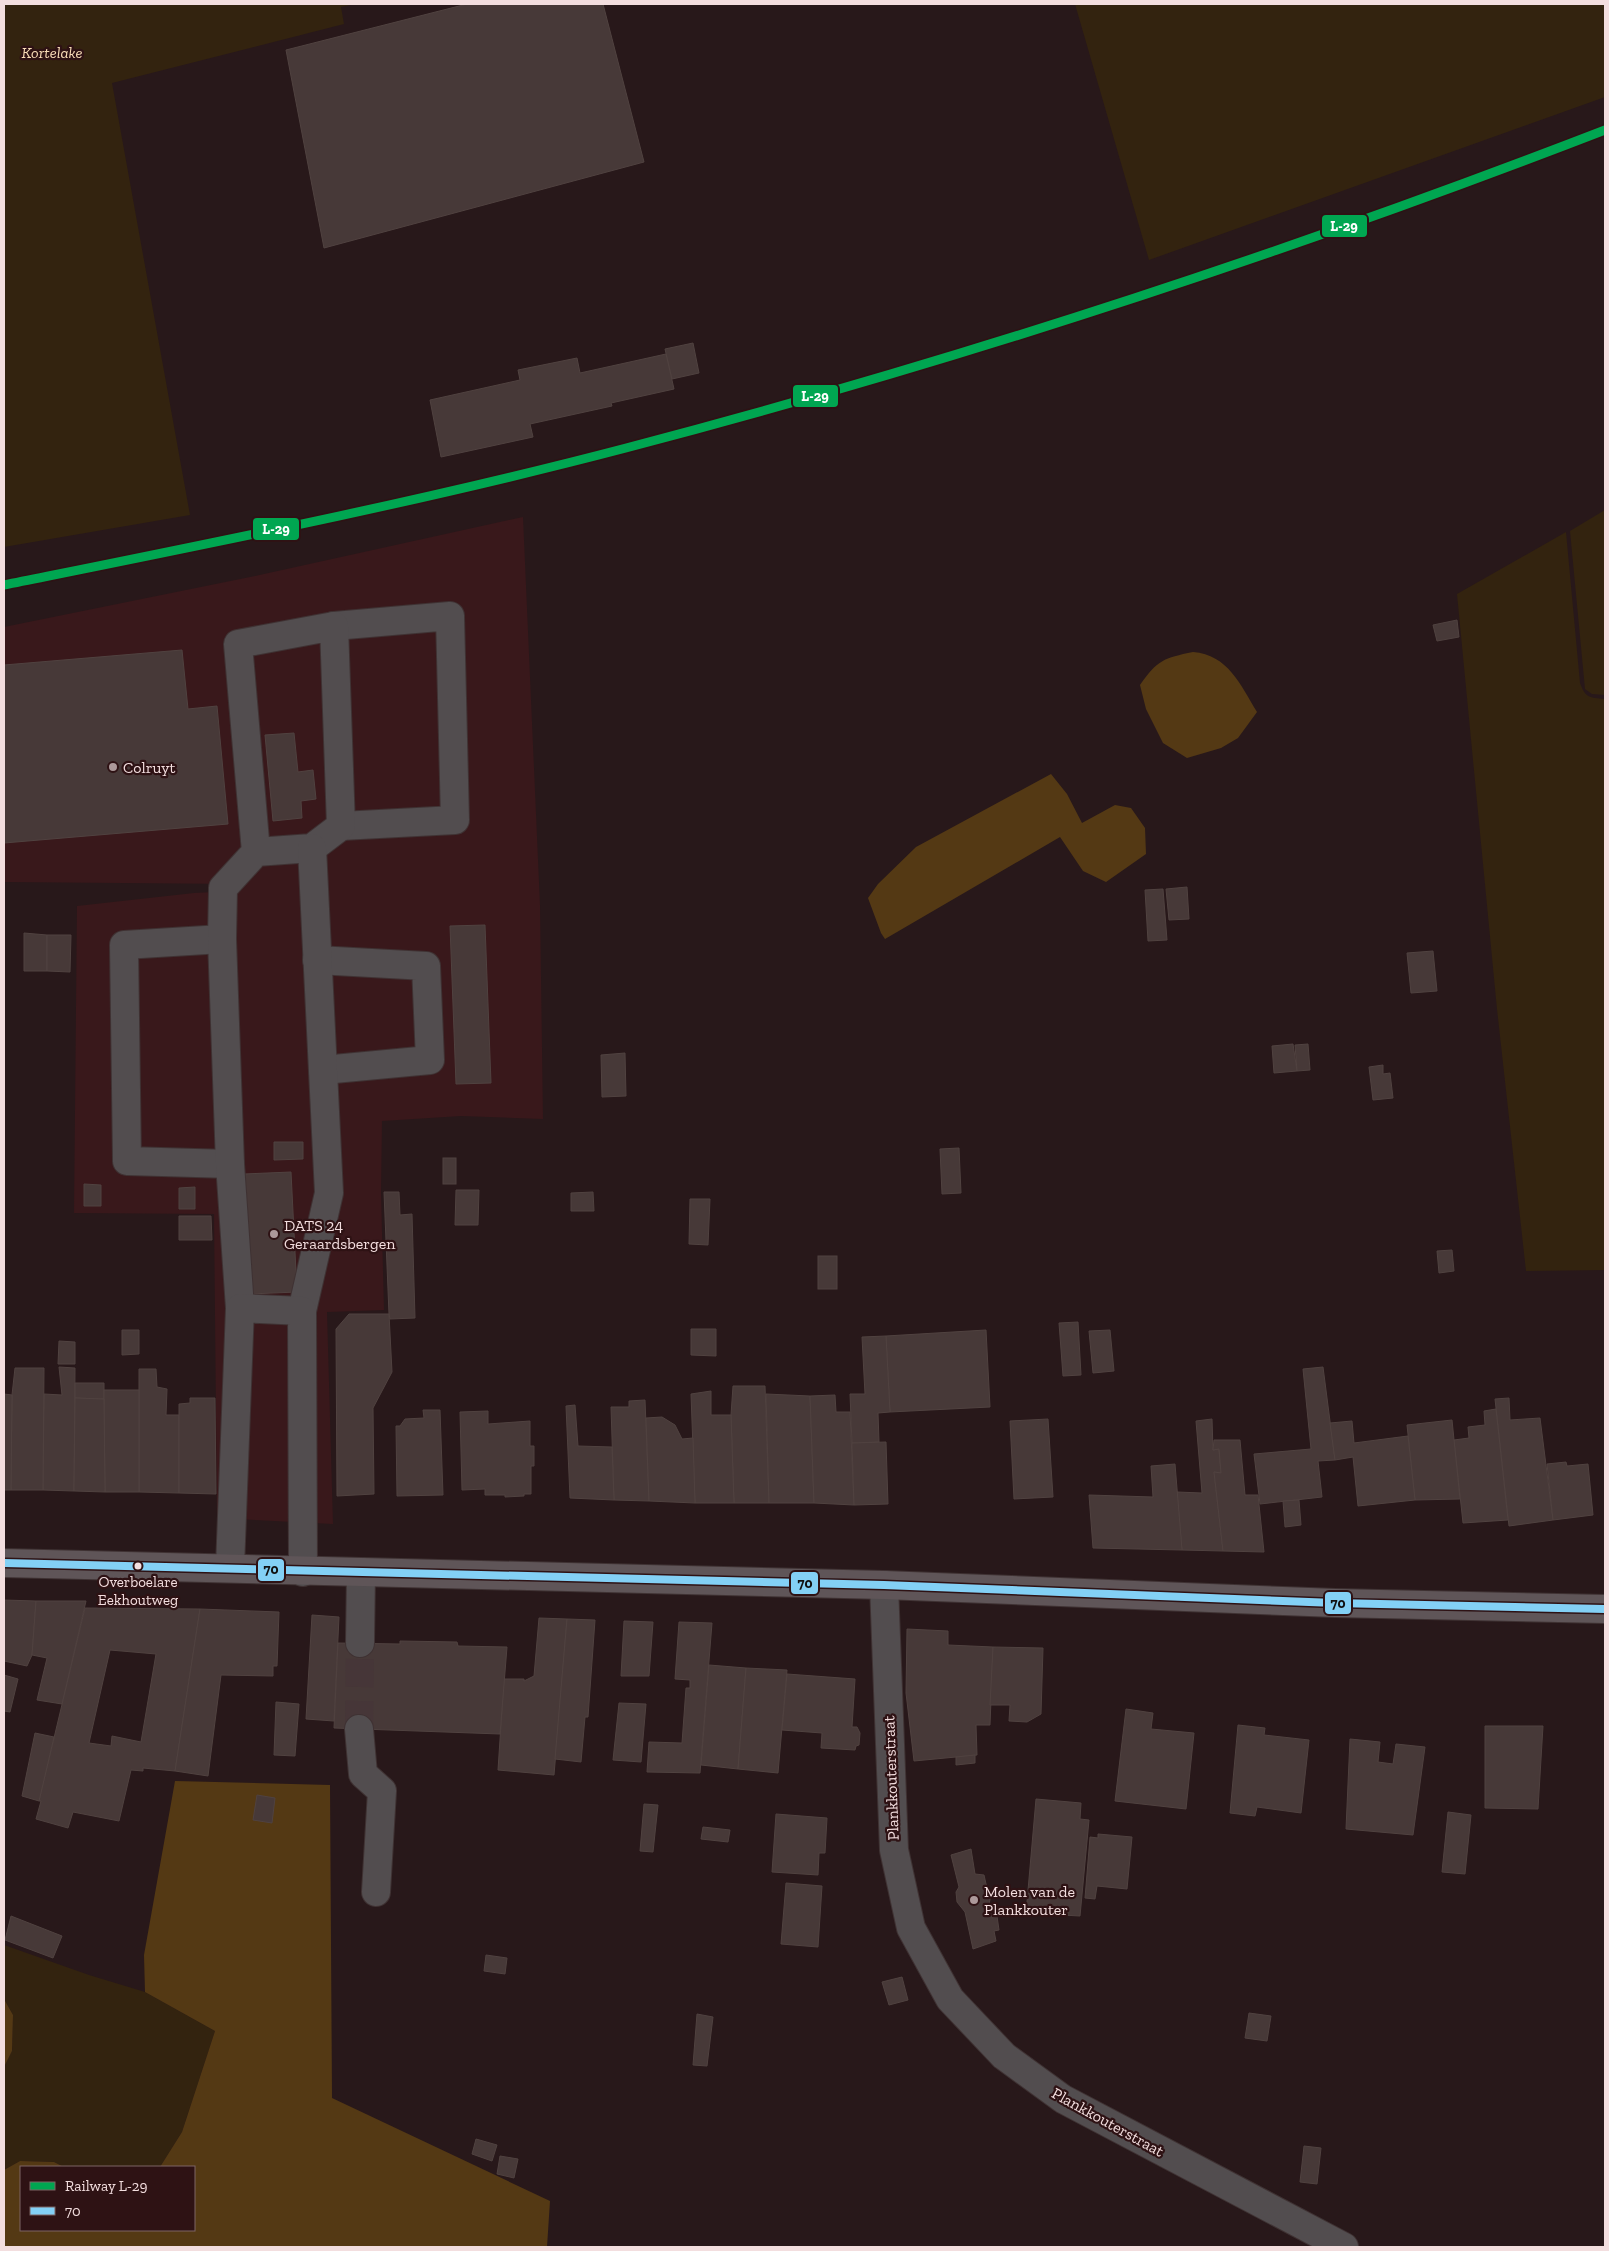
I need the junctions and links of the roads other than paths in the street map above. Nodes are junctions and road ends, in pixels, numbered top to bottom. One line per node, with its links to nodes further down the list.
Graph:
1 (334, 626): 2 (street); 2 (street); 4 (street)
2 (341, 826): 3 (street)
3 (312, 848): 4 (street); 6 (street)
4 (256, 852): 5 (street)
5 (222, 939): 8 (street); 8 (street)
6 (317, 960): 7 (street); 7 (street)
7 (323, 1070): 10 (street)
8 (230, 1164): 9 (street)
9 (240, 1308): 10 (street); 12 (street)
10 (302, 1311): 13 (street)
11 (4, 1563): 12 (main road)
12 (230, 1567): 13 (main road)
13 (303, 1572): 14 (main road)
14 (361, 1572): 15 (main road); 17 (street)
15 (884, 1585): 16 (main road); 20 (street, Plankkouterstraat)
16 (1605, 1609)
17 (360, 1643)
18 (359, 1729): 19 (street)
19 (376, 1892)
20 (1344, 2247)

